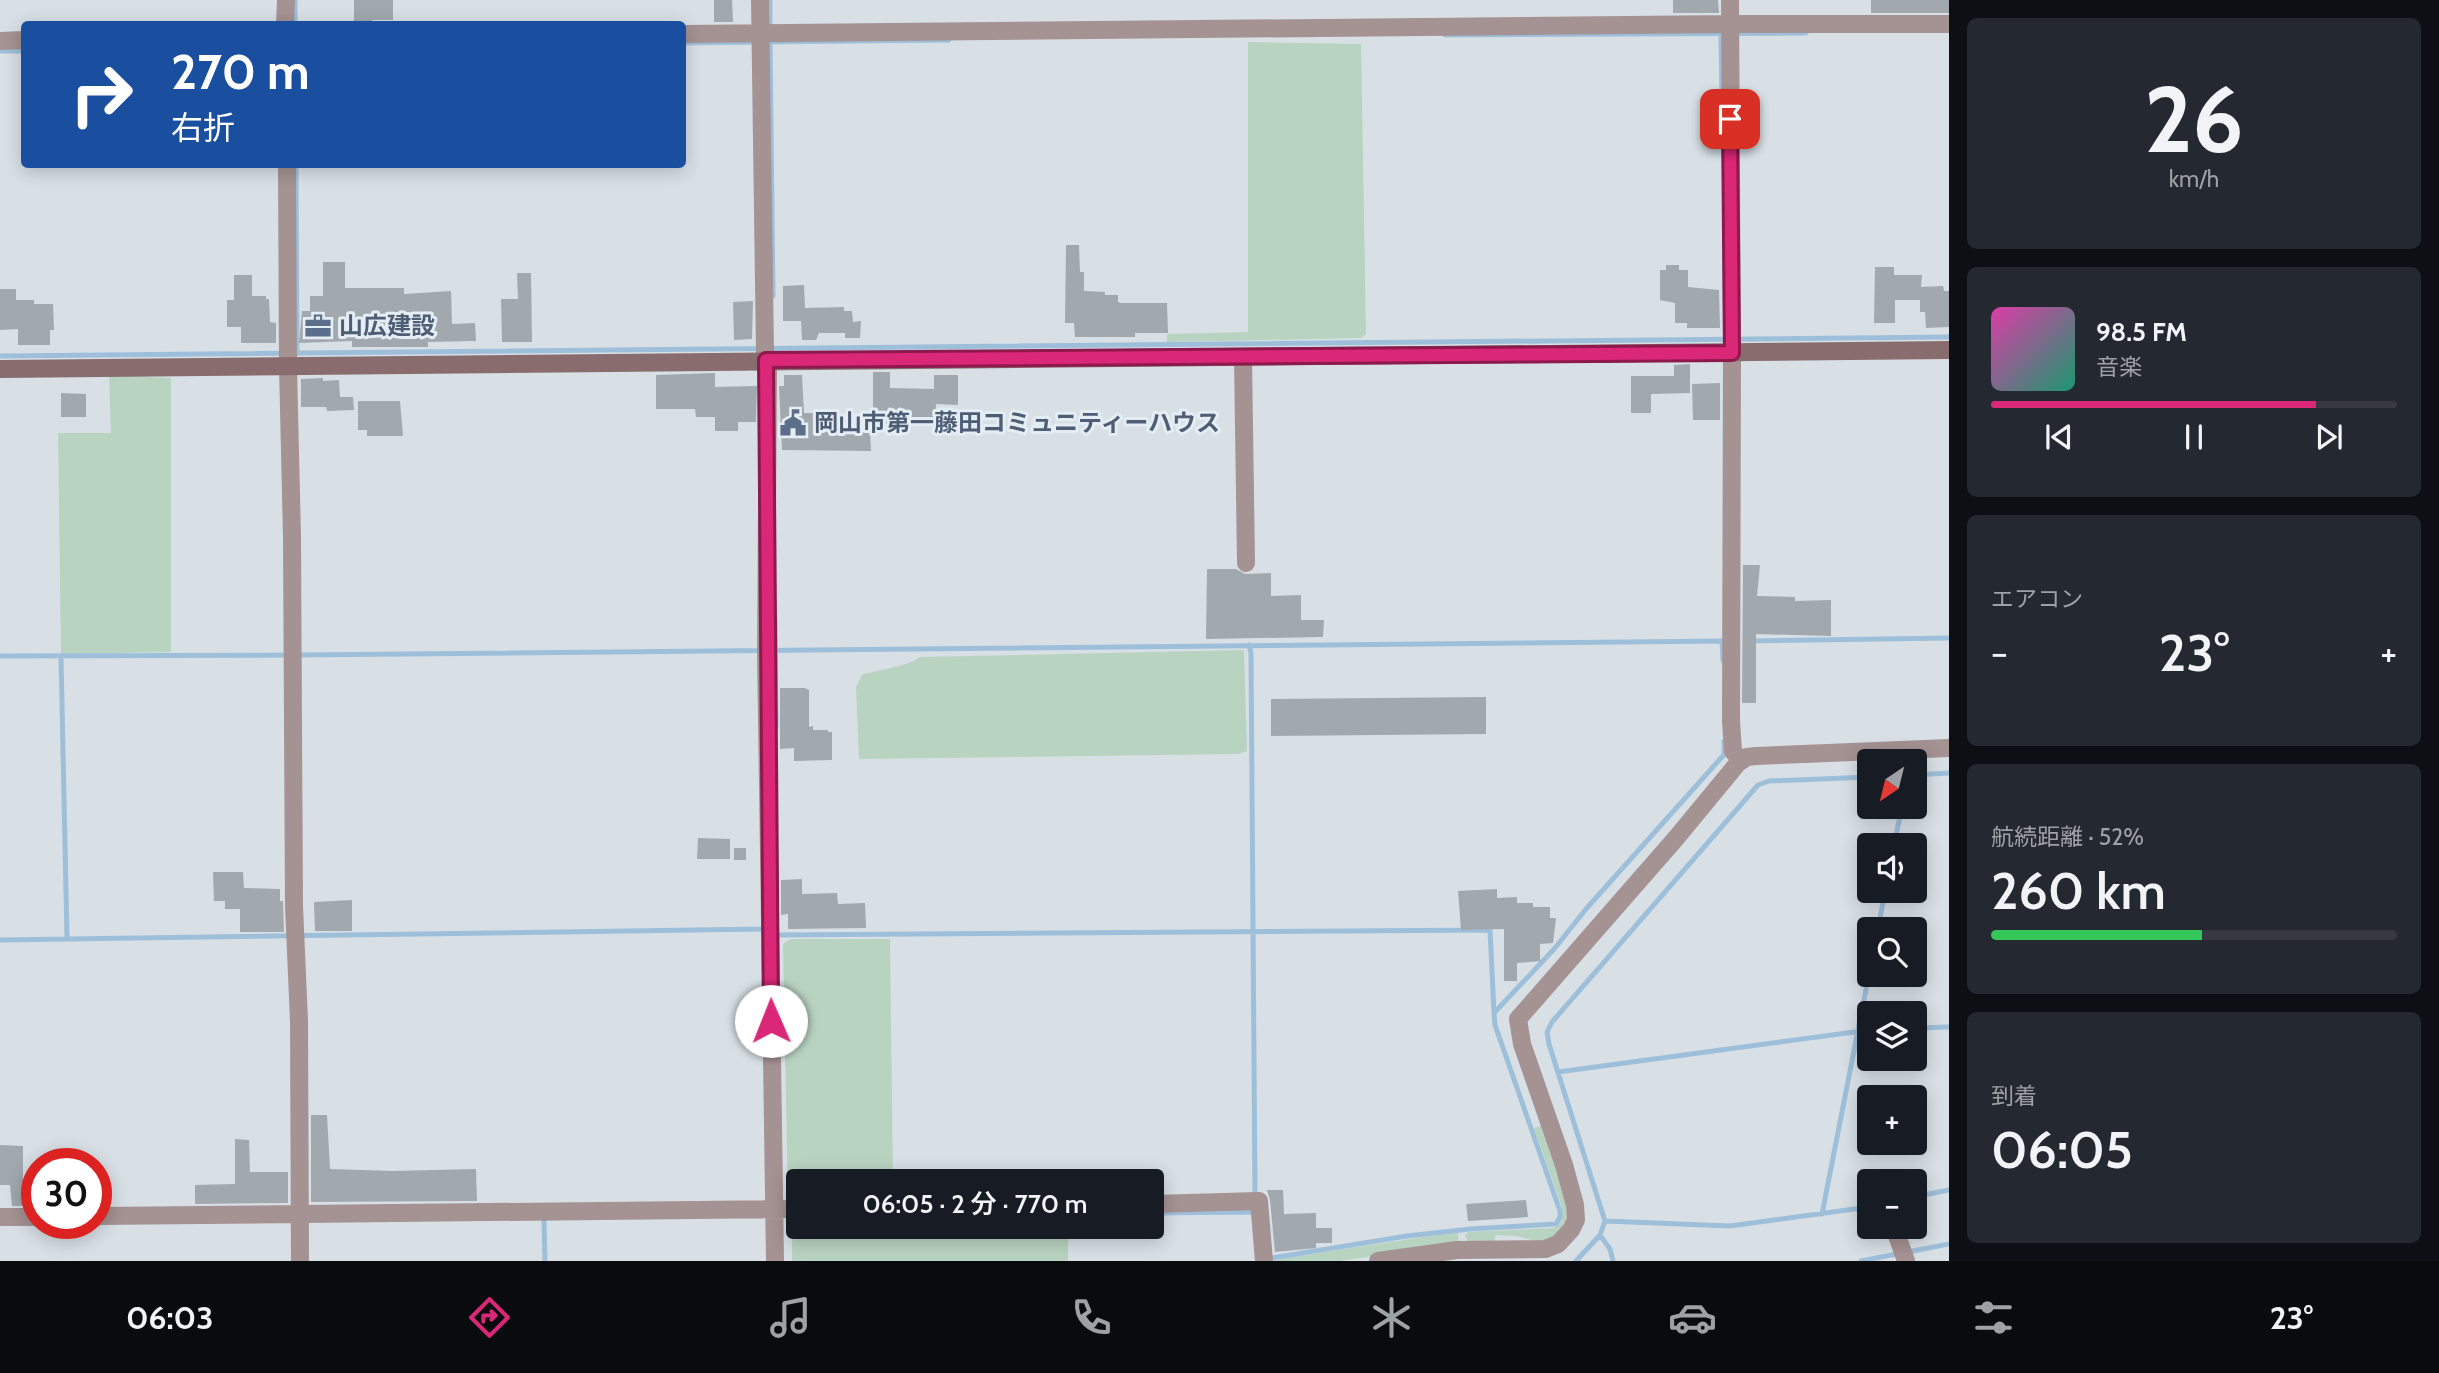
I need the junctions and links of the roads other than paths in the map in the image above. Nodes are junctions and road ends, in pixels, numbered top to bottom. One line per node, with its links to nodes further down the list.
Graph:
1 (286, 0): 4 (street)
2 (760, 0): 8 (street)
3 (1730, 0): 6 (street)
4 (285, 21)
5 (1949, 24): 6 (street)
6 (1730, 30): 8 (street); 12 (street)
7 (686, 34): 8 (street)
8 (761, 39): 14 (street)
9 (21, 40): 10 (street)
10 (0, 41)
11 (287, 168): 15 (street)
12 (1732, 344): 13 (street); 16 (street); 20 (street)
13 (1949, 350)
14 (765, 352): 15 (street); 16 (street); 22 (street)
15 (288, 357): 17 (street); 26 (street)
16 (1243, 357): 18 (street)
17 (0, 369)
18 (1246, 563)
19 (1949, 748): 20 (street)
20 (1740, 760): 28 (street)
21 (1164, 1205): 30 (street)
22 (781, 1211): 26 (street); 32 (street)
23 (112, 1216): 26 (street)
24 (0, 1217): 25 (street)
25 (21, 1217)
26 (303, 1218): 31 (street)
27 (1898, 1239): 29 (street)
28 (1458, 1255): 33 (street)
29 (1904, 1256)
30 (1264, 1260)
31 (300, 1261)
32 (775, 1261)
33 (1378, 1261)

